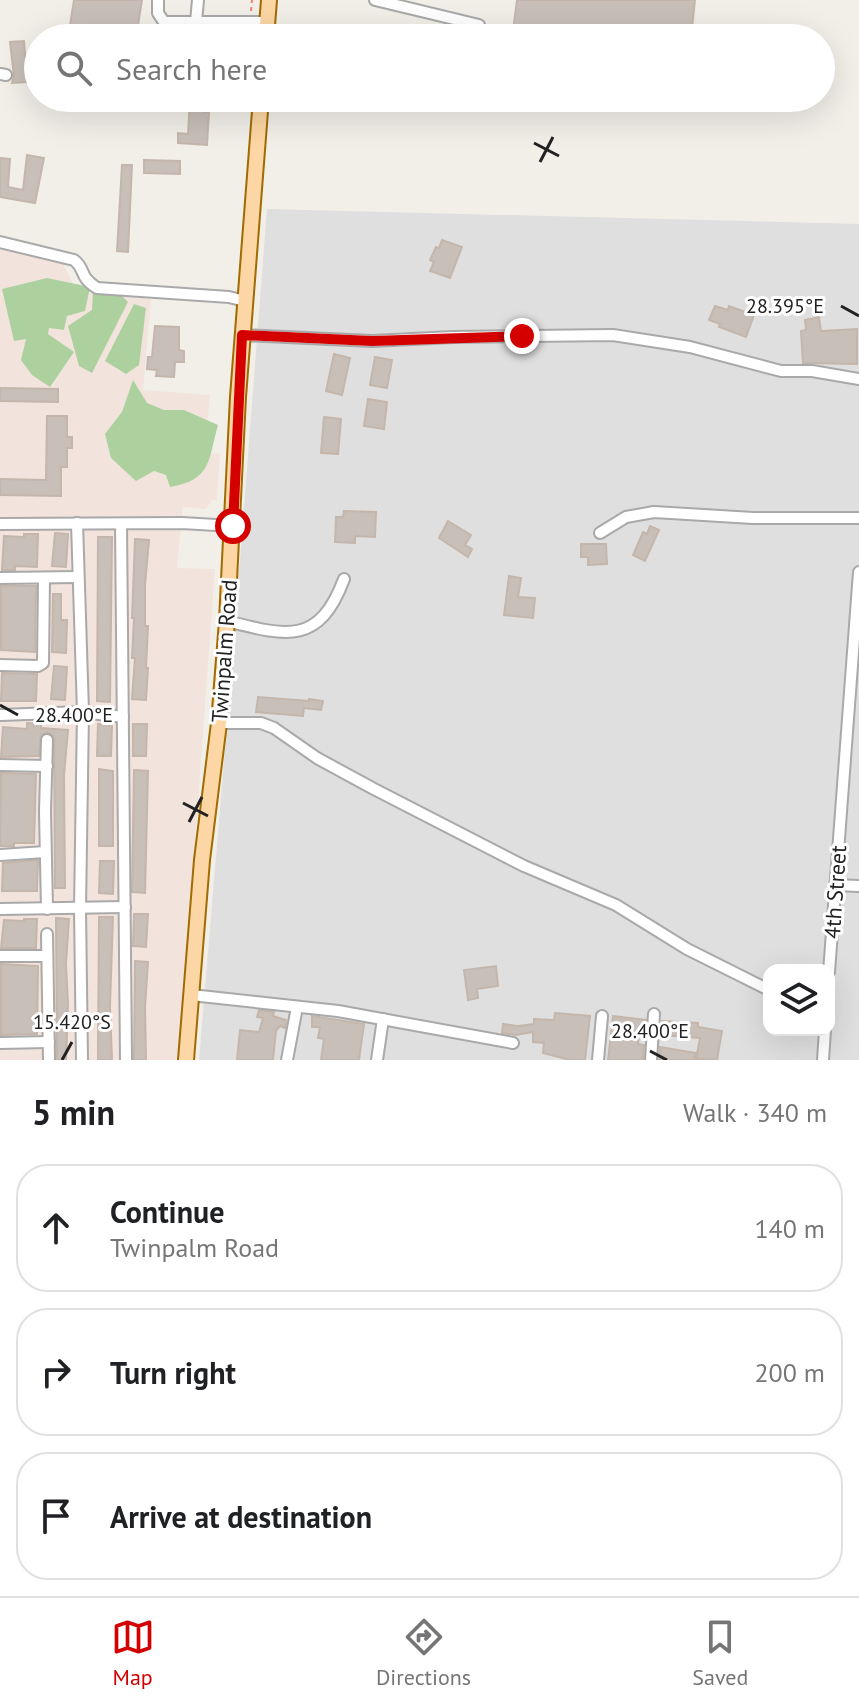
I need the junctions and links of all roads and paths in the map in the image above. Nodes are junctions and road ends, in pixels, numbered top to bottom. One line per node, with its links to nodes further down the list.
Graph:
1 (158, 0): 6 (street)
2 (198, 0): 6 (street)
3 (252, 0): 7 (path)
4 (269, 0): 8 (main road)
5 (375, 0): 9 (street)
6 (196, 22): 7 (street)
7 (249, 22): 8 (street)
8 (267, 22)
9 (475, 24)
10 (260, 112): 12 (main road, Twinpalm Road)
11 (0, 242): 12 (street)
12 (245, 301): 13 (main road, Twinpalm Road)
13 (242, 335): 14 (street); 19 (main road, Twinpalm Road)
14 (859, 379)
15 (859, 518): 20 (street)
16 (77, 523): 17 (street); 18 (street); 22 (street)
17 (0, 524)
18 (121, 524): 19 (street); 30 (street)
19 (233, 526): 26 (main road, Twinpalm Road)
20 (600, 533)
21 (859, 572): 37 (street, 4th Street)
22 (78, 577): 24 (street); 28 (street)
23 (0, 578): 24 (street)
24 (44, 578): 27 (street)
25 (344, 579): 26 (street)
26 (227, 621): 31 (main road, Twinpalm Road)
27 (0, 665)
28 (83, 712): 29 (street); 30 (street); 42 (street)
29 (0, 715)
30 (123, 717): 39 (street)
31 (219, 723): 47 (street); 48 (main road, Twinpalm Road)
32 (47, 740): 34 (street)
33 (0, 765): 34 (street)
34 (47, 766): 35 (street)
35 (45, 852): 36 (street); 41 (street)
36 (0, 855)
37 (835, 885): 38 (street); 46 (street, 4th Street)
38 (859, 886)
39 (125, 907): 42 (street); 59 (street)
40 (0, 909): 41 (street)
41 (47, 909): 42 (street)
42 (80, 909): 58 (street)
43 (47, 934): 45 (street)
44 (0, 956): 45 (street)
45 (47, 956): 54 (street)
46 (830, 964)
47 (763, 987)
48 (191, 995): 49 (street); 60 (main road, Twinpalm Road)
49 (297, 1007): 52 (street); 61 (street)
50 (654, 1014): 64 (street)
51 (602, 1016): 63 (street)
52 (383, 1019): 56 (street); 62 (street)
53 (825, 1036): 65 (street)
54 (49, 1042): 55 (street); 57 (street)
55 (0, 1043)
56 (513, 1043)
57 (49, 1060)
58 (82, 1060)
59 (126, 1060)
60 (186, 1060)
61 (287, 1060)
62 (377, 1060)
63 (598, 1060)
64 (651, 1060)
65 (823, 1060)

